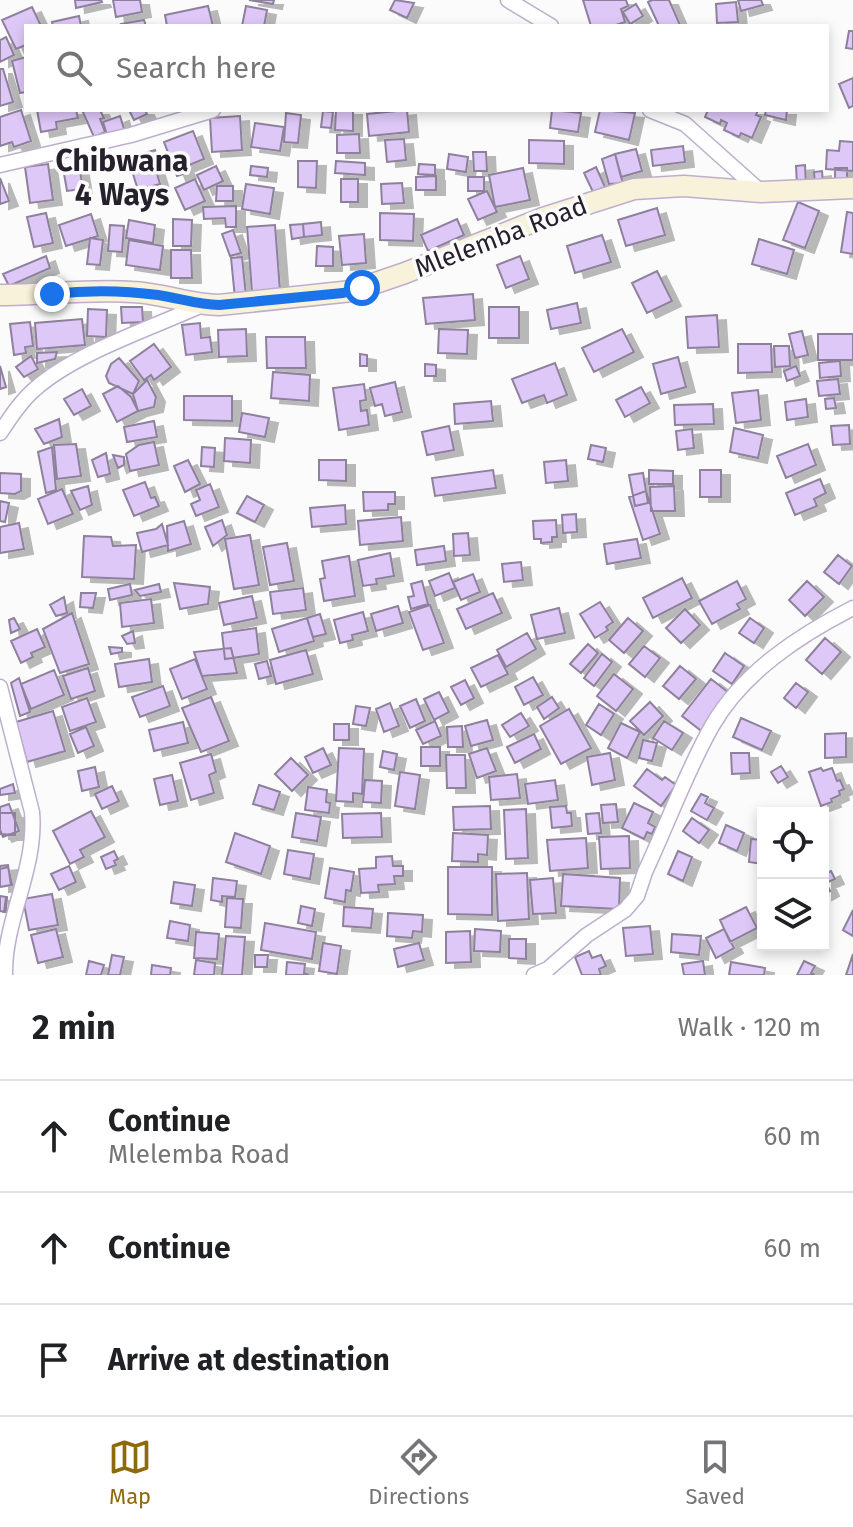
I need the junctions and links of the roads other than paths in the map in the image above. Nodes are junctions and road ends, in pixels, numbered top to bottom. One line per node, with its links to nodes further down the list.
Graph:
1 (508, 0): 2 (street)
2 (548, 24)
3 (206, 112): 5 (street)
4 (655, 112): 7 (street)
5 (0, 165)
6 (853, 188): 7 (street, Mlelemba Road)
7 (761, 192): 9 (street, Mlelemba Road)
8 (0, 295): 9 (street)
9 (202, 305): 10 (street, Mlelemba Road)
10 (0, 433)
11 (853, 608): 14 (street)
12 (0, 687): 13 (street)
13 (5, 975)
14 (534, 975)

